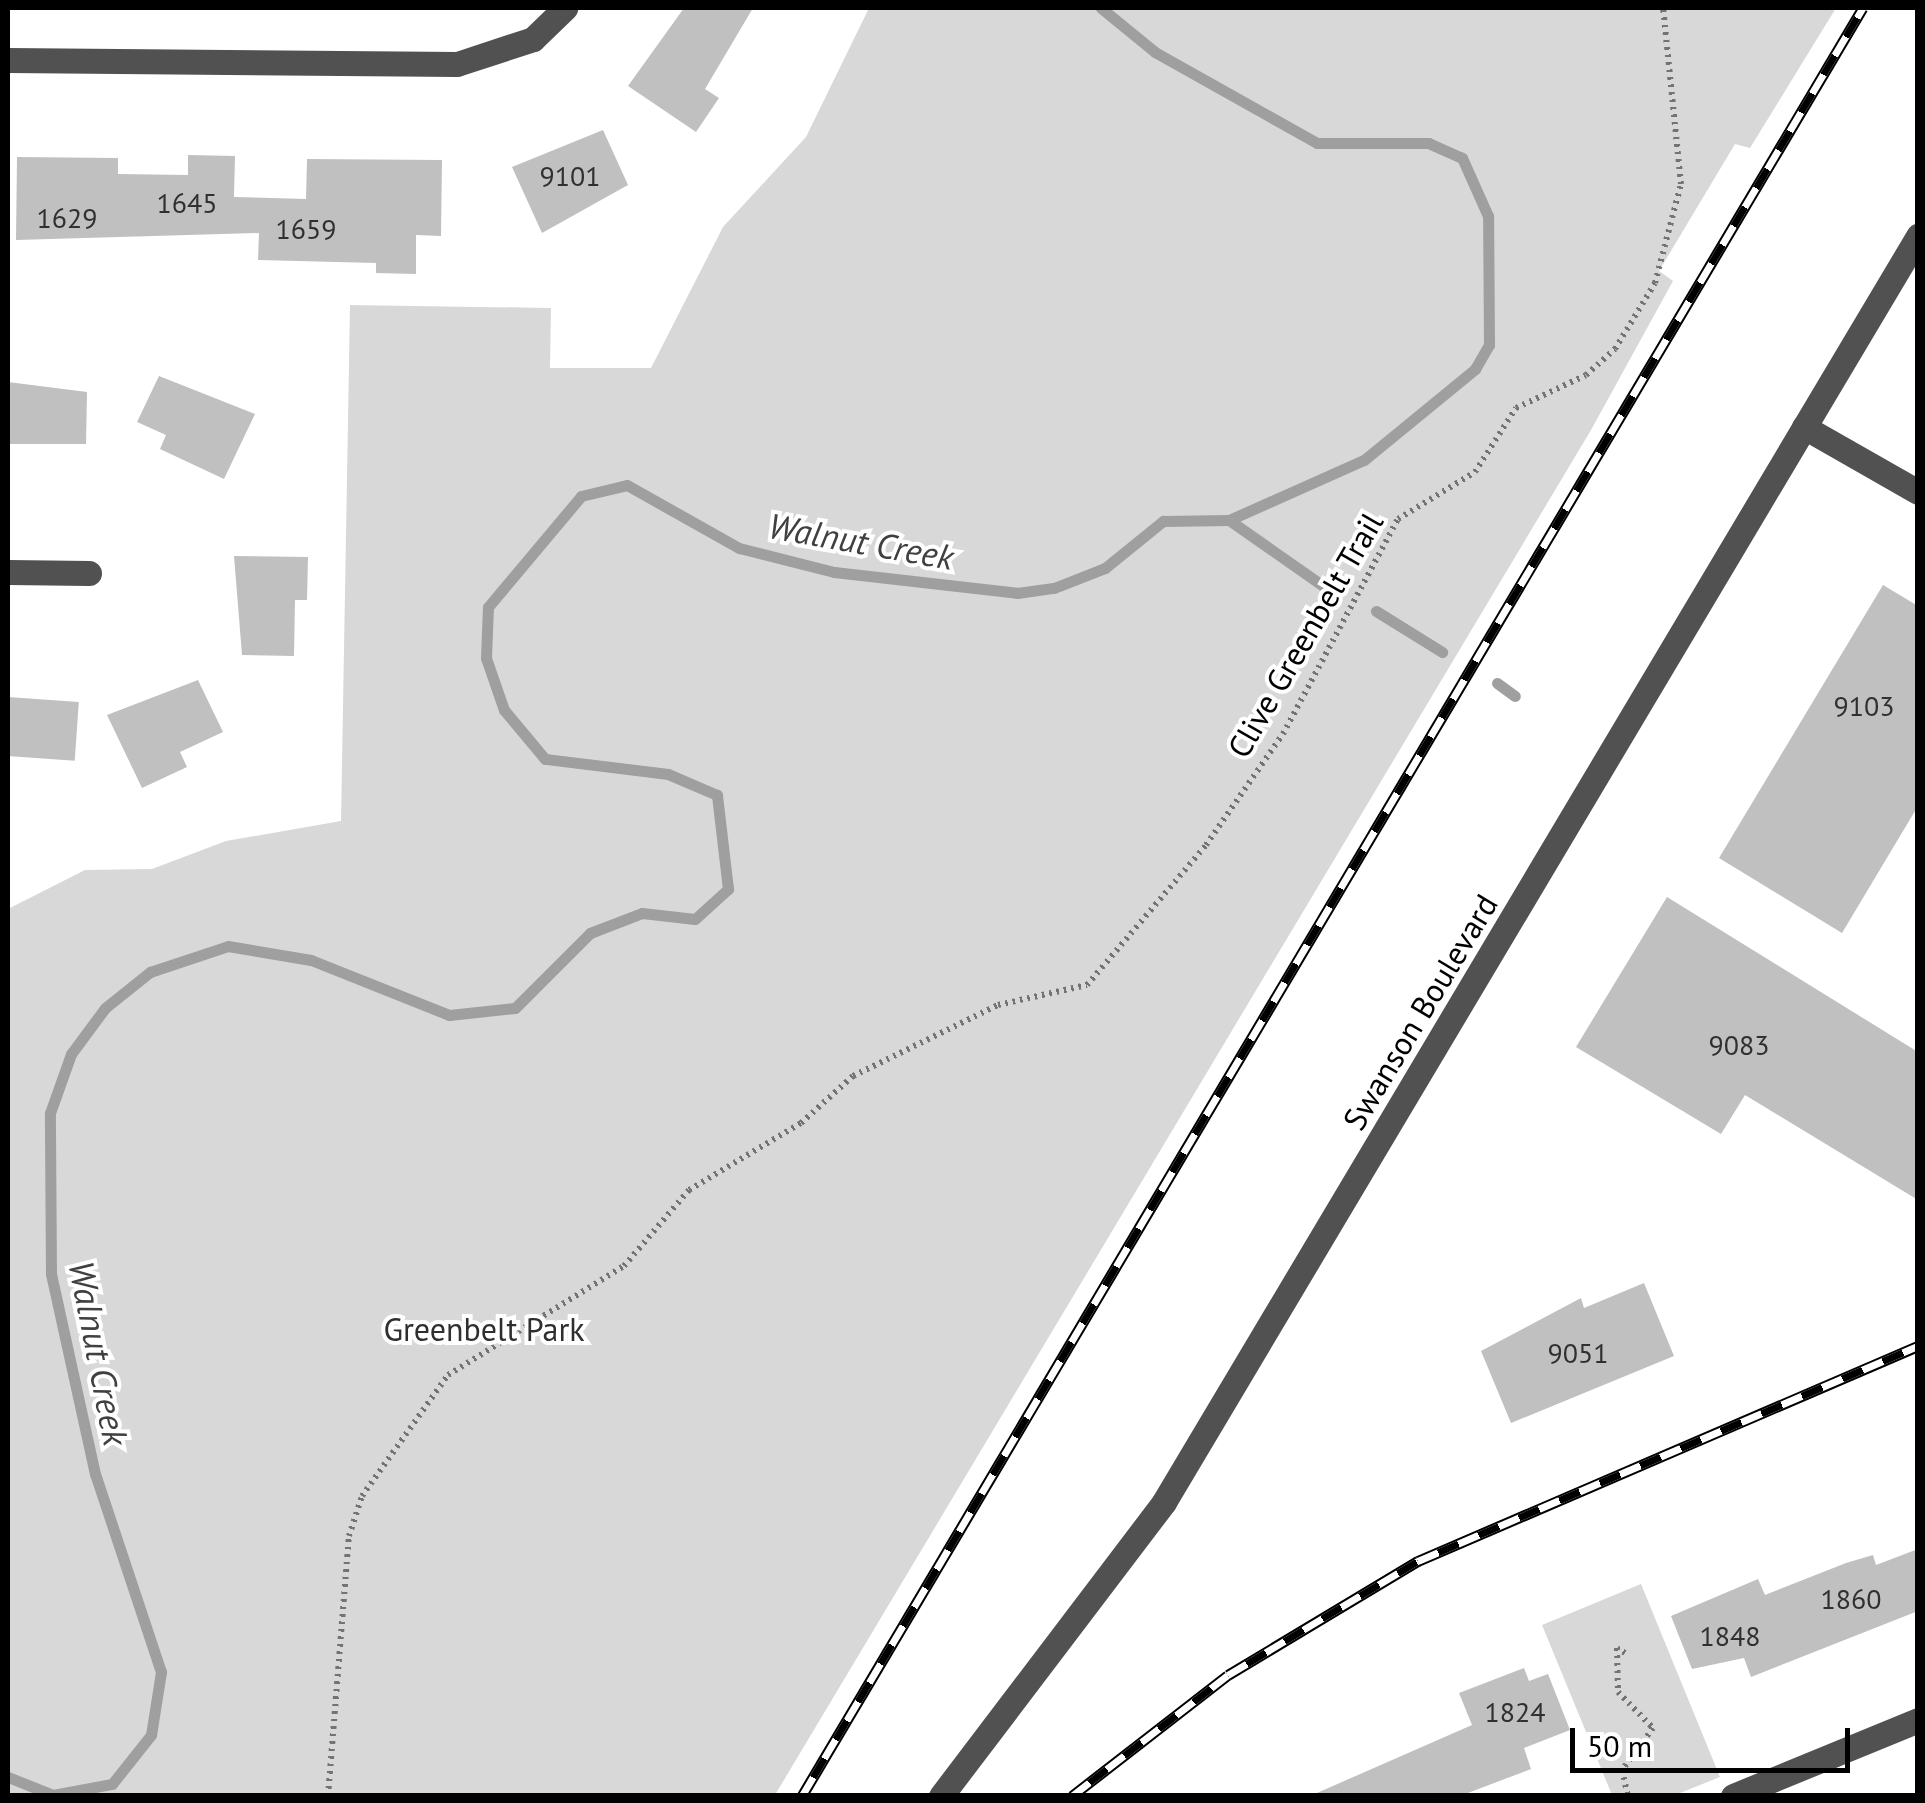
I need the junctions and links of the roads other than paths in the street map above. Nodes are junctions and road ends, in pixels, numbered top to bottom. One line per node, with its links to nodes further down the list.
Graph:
1 (566, 8): 2 (street)
2 (8, 60)
3 (1918, 236): 4 (street, Swanson Boulevard)
4 (1804, 427): 5 (street); 9 (street, Swanson Boulevard)
5 (1918, 492)
6 (8, 572): 7 (street)
7 (89, 573)
8 (1918, 1720): 10 (street)
9 (941, 1796)
10 (1733, 1796)

